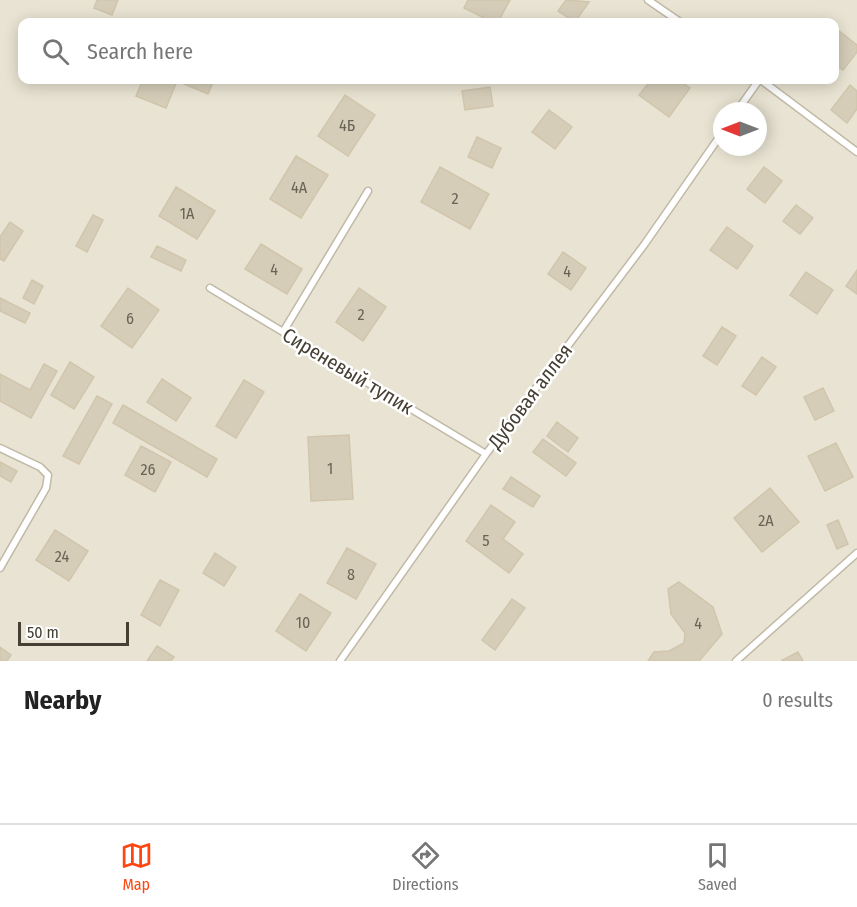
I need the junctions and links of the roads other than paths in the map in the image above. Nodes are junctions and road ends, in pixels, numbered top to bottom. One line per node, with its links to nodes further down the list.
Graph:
1 (648, 0): 2 (lane)
2 (674, 18)
3 (757, 84): 5 (lane)
4 (765, 84): 7 (lane)
5 (744, 102)
6 (713, 146): 12 (lane, Дубовая аллея)
7 (857, 152)
8 (368, 191): 10 (lane)
9 (210, 288): 10 (lane, Сиреневый тупик)
10 (283, 332): 12 (lane, Сиреневый тупик)
11 (0, 448): 14 (lane)
12 (486, 454): 15 (lane, Дубовая аллея)
13 (857, 553): 16 (lane)
14 (0, 568)
15 (340, 661)
16 (736, 661)

